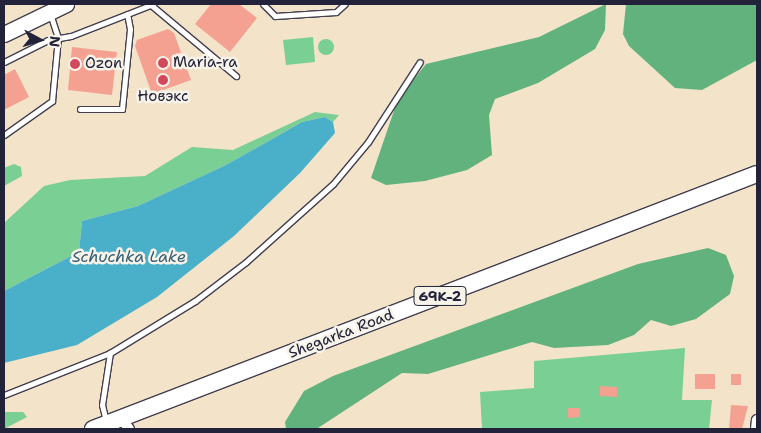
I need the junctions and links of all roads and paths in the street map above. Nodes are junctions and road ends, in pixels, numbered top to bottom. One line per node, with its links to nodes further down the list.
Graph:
1 (66, 4): 6 (street)
2 (152, 4): 5 (lane); 12 (lane)
3 (263, 4): 4 (lane)
4 (345, 4)
5 (144, 5): 7 (lane)
6 (50, 12): 8 (street); 9 (lane)
7 (127, 14): 9 (lane); 13 (lane)
8 (4, 34)
9 (58, 38): 10 (lane); 14 (lane)
10 (4, 62)
11 (420, 62): 16 (lane)
12 (236, 76)
13 (80, 109)
14 (4, 135)
15 (757, 174): 19 (main road, Shegarka Road / 69К-2)
16 (110, 352): 17 (lane); 19 (lane)
17 (4, 395)
18 (757, 420): 20 (street)
19 (113, 425)
20 (756, 429)

